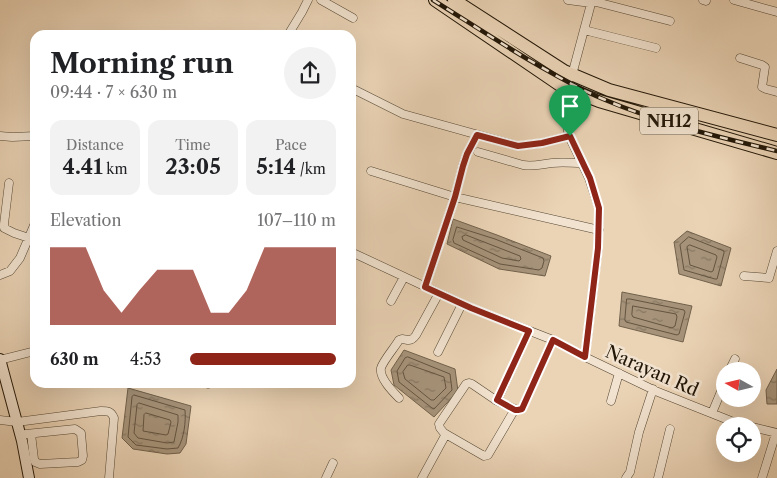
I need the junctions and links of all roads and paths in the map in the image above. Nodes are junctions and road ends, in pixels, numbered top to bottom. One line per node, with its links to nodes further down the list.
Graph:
1 (308, 0): 11 (street)
2 (321, 0): 9 (street)
3 (435, 0): 13 (highway, NH12)
4 (454, 0): 13 (highway, NH12)
5 (568, 0): 7 (street)
6 (734, 0): 8 (street)
7 (592, 2): 10 (street); 12 (street)
8 (777, 12)
9 (353, 18)
10 (670, 21)
11 (291, 30)
12 (584, 30): 14 (street); 16 (street)
13 (492, 32): 16 (highway, NH12); 17 (highway, NH12)
14 (656, 48)
15 (740, 58): 19 (street)
16 (572, 75): 17 (street); 21 (highway, NH12)
17 (563, 87): 24 (street); 26 (highway, NH12)
18 (356, 90): 20 (street)
19 (777, 92)
20 (477, 135): 24 (street); 30 (street)
21 (777, 135)
22 (0, 136): 23 (street)
23 (30, 136)
24 (570, 136): 27 (street)
25 (478, 152): 27 (street)
26 (777, 153)
27 (582, 163): 31 (street)
28 (371, 171): 30 (street)
29 (9, 183): 33 (street)
30 (455, 197): 31 (street); 40 (street)
31 (598, 230): 48 (street)
32 (30, 234): 33 (street)
33 (28, 238): 36 (street)
34 (777, 251): 39 (street)
35 (356, 254): 38 (street, Narayan Rd)
36 (0, 275)
37 (744, 276): 39 (street)
38 (404, 277): 40 (street, Narayan Rd); 42 (street)
39 (773, 278)
40 (425, 287): 41 (street, Narayan Rd)
41 (439, 293): 43 (street, Narayan Rd); 54 (street)
42 (391, 301)
43 (462, 304): 44 (street, Narayan Rd); 47 (street)
44 (529, 331): 45 (street, Narayan Rd); 55 (street)
45 (553, 340): 48 (street, Narayan Rd); 58 (street)
46 (30, 352): 50 (street)
47 (438, 352)
48 (585, 357): 52 (street, Narayan Rd)
49 (734, 359): 51 (street)
50 (0, 360): 62 (main road)
51 (733, 362)
52 (619, 373): 53 (street, Narayan Rd); 56 (street)
53 (653, 389): 59 (street, Narayan Rd); 74 (street)
54 (399, 398)
55 (497, 400): 58 (street); 67 (street)
56 (611, 401)
57 (716, 403): 59 (street)
58 (515, 410): 67 (street)
59 (712, 413): 60 (street, Narayan Rd)
60 (722, 417)
61 (0, 420): 62 (street)
62 (17, 422): 68 (main road); 71 (street)
63 (761, 429): 65 (street, Narayan Rd)
64 (670, 430): 75 (street)
65 (776, 433): 76 (street)
66 (31, 434): 66 (street); 68 (street)
67 (446, 434): 73 (street)
68 (20, 435): 70 (main road)
69 (332, 463): 72 (street)
70 (29, 478)
71 (109, 478)
72 (326, 478)
73 (422, 478)
74 (626, 478)
75 (658, 478)
76 (762, 478)

